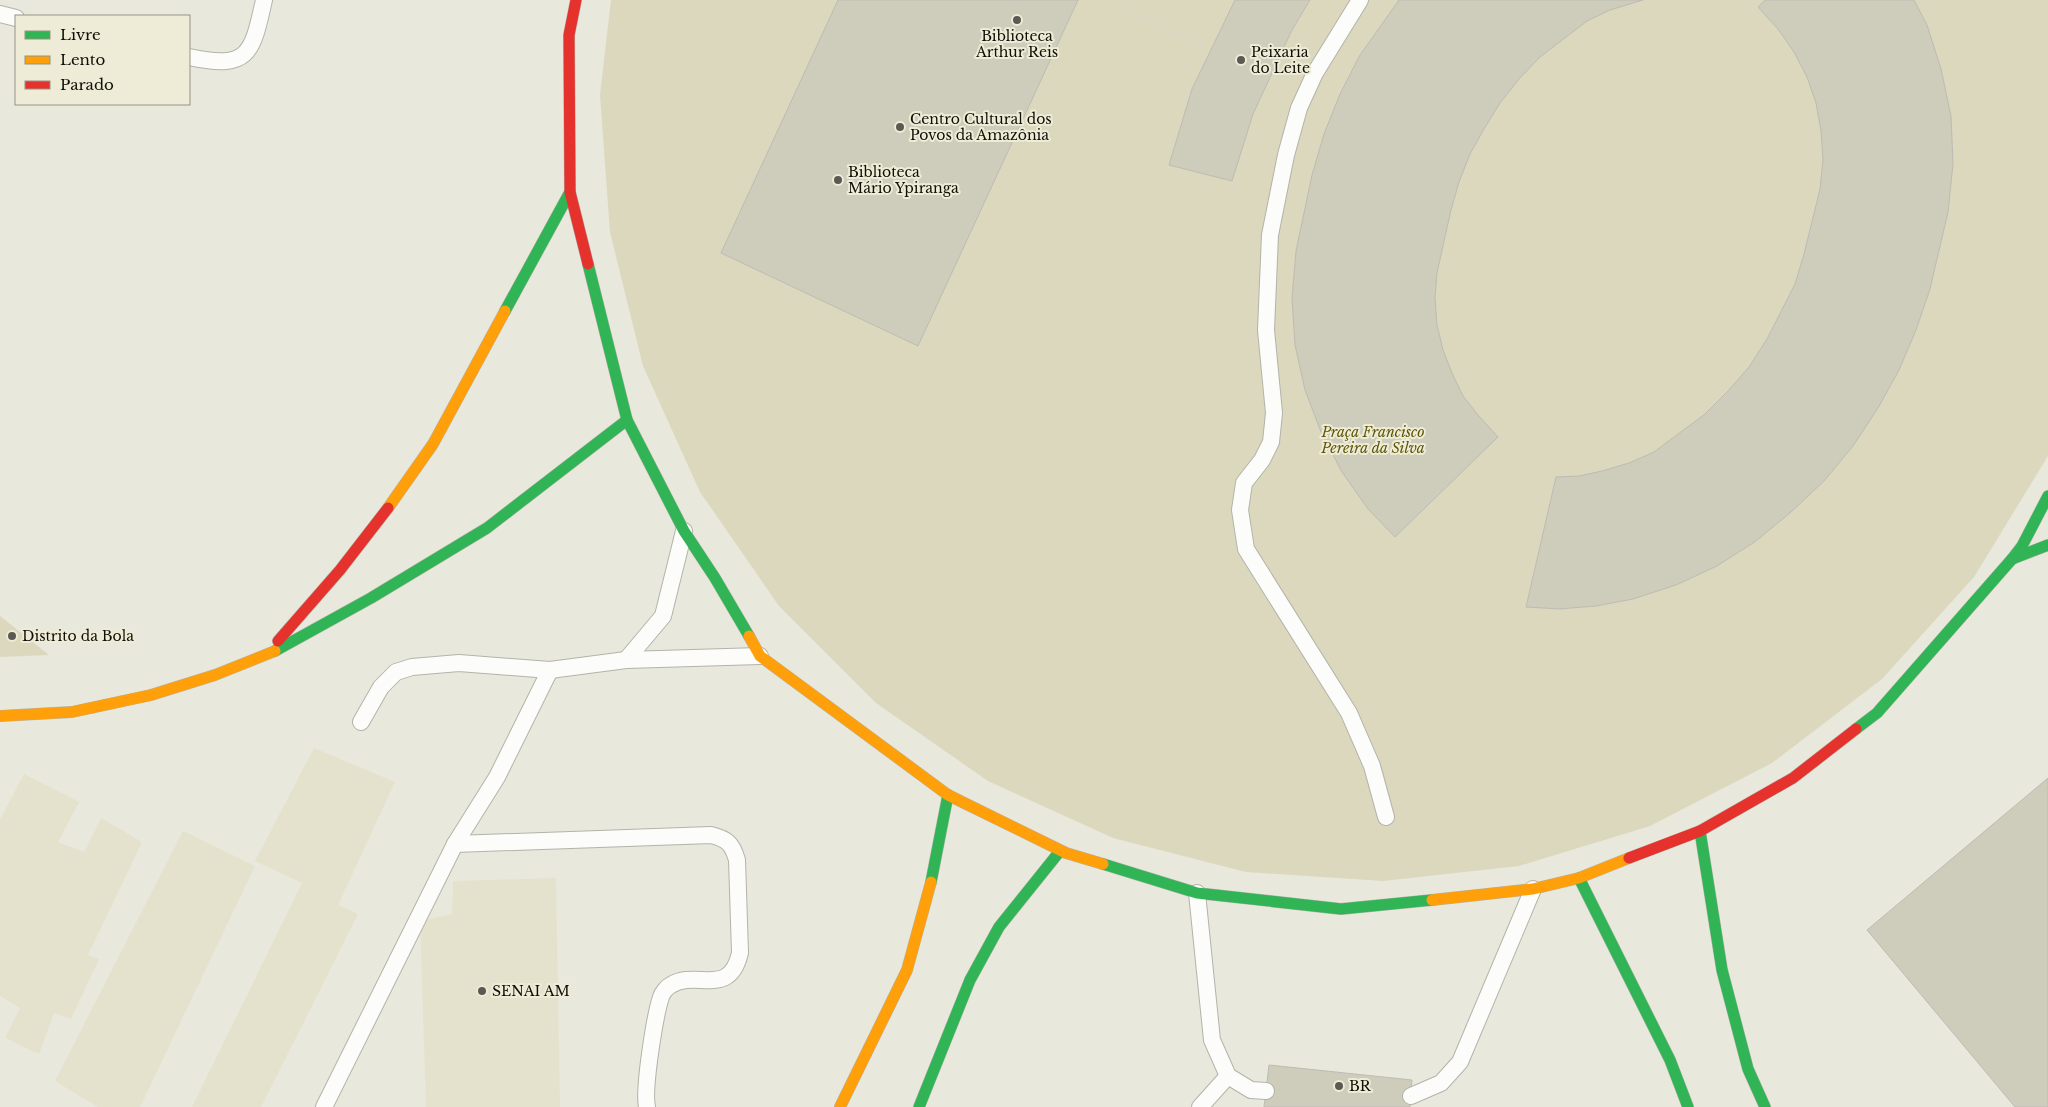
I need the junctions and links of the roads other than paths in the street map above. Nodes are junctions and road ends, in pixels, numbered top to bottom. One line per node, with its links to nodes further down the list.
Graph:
1 (264, 0): 6 (lane)
2 (576, 0): 7 (main road)
3 (1360, 0): 20 (lane)
4 (0, 14): 5 (lane)
5 (15, 18)
6 (190, 57)
7 (570, 192): 8 (main road); 13 (main road)
8 (627, 420): 10 (main road); 13 (main road)
9 (2048, 496): 12 (main road)
10 (684, 531): 14 (main road); 15 (lane)
11 (2048, 545): 12 (main road)
12 (2012, 559): 21 (main road)
13 (266, 656): 17 (main road)
14 (760, 656): 15 (lane); 19 (main road)
15 (626, 660): 16 (lane)
16 (550, 670): 18 (lane); 22 (lane)
17 (0, 716)
18 (361, 722)
19 (948, 795): 23 (main road); 33 (main road)
20 (1386, 817)
21 (1700, 831): 24 (main road); 30 (main road)
22 (455, 844): 31 (lane); 32 (lane)
23 (1060, 851): 26 (main road); 34 (main road)
24 (1579, 878): 25 (main road); 36 (main road)
25 (1533, 889): 26 (main road); 29 (lane)
26 (1196, 893): 27 (lane)
27 (1228, 1076): 28 (lane); 35 (lane)
28 (1266, 1091)
29 (1411, 1096)
30 (1765, 1106)
31 (324, 1107)
32 (647, 1107)
33 (840, 1107)
34 (919, 1107)
35 (1200, 1107)
36 (1688, 1107)

